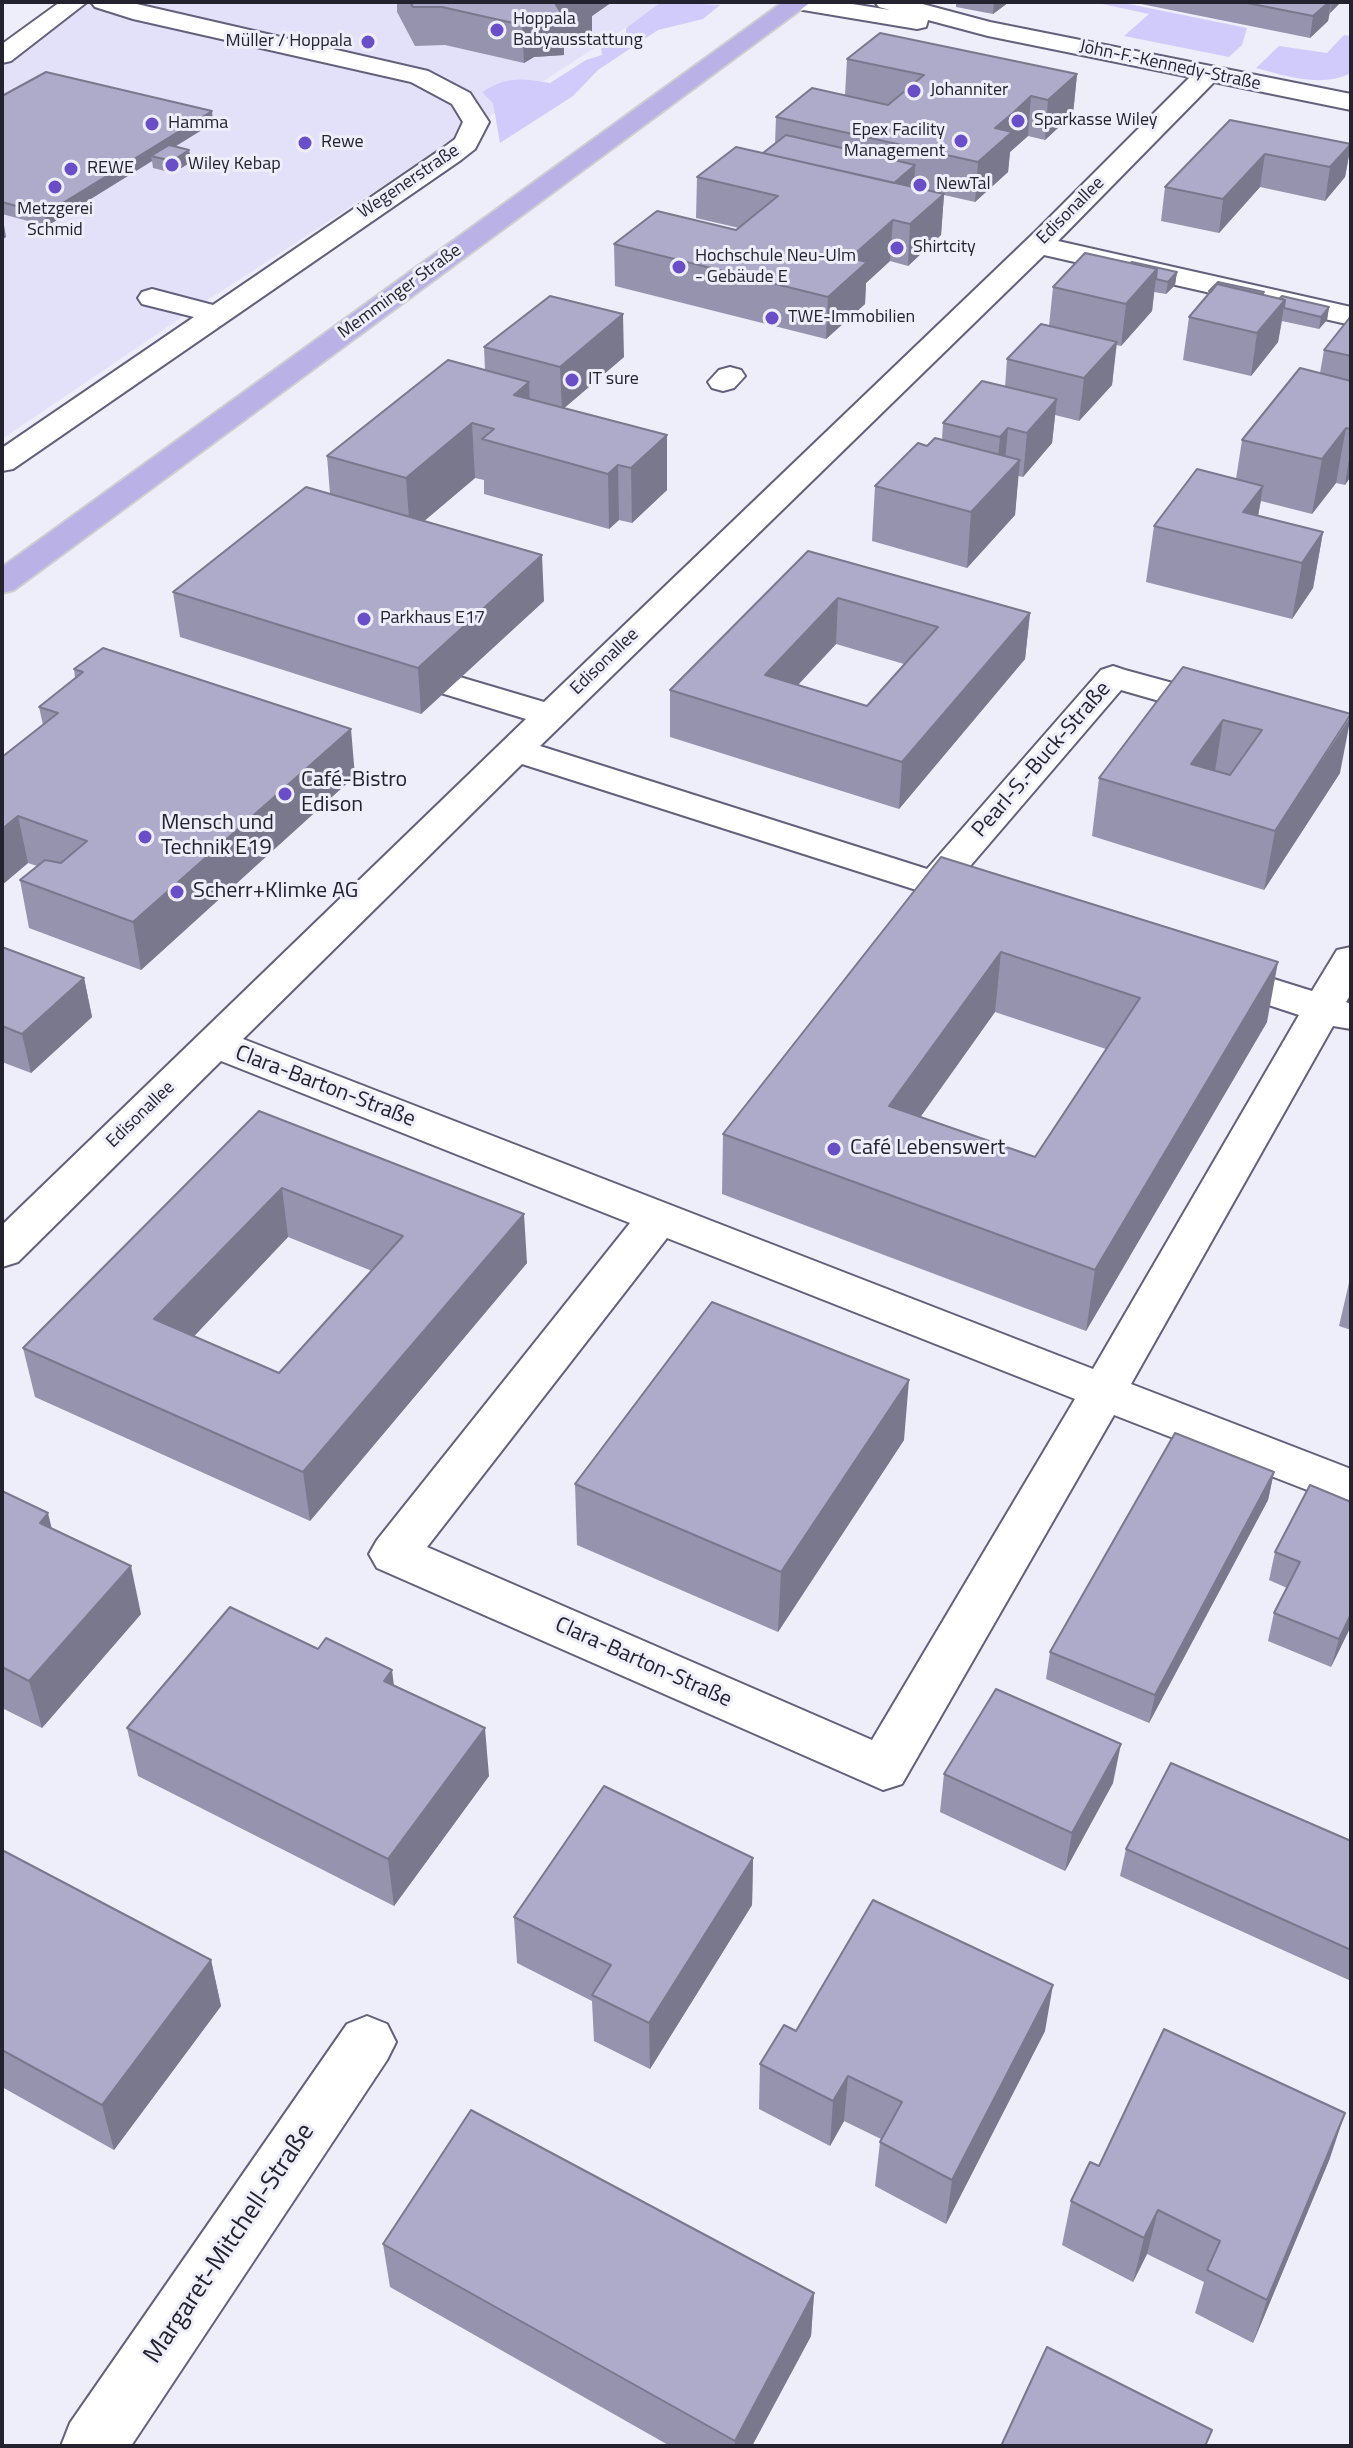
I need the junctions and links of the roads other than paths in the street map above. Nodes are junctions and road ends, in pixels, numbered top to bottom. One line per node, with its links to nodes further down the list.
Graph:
1 (75, 2): 8 (street)
2 (103, 2): 13 (street, Wegenerstraße)
3 (798, 2): 6 (street, John-F.-Kennedy-Straße); 16 (main road, Memminger Straße)
4 (887, 2): 6 (street, John-F.-Kennedy-Straße)
5 (1065, 19): 7 (street)
6 (988, 29): 7 (street, John-F.-Kennedy-Straße)
7 (1041, 39): 9 (street, John-F.-Kennedy-Straße)
8 (4, 52)
9 (1209, 73): 10 (street, John-F.-Kennedy-Straße); 11 (street, Edisonallee)
10 (1351, 102)
11 (1038, 245): 14 (street); 18 (street, Edisonallee)
12 (152, 298): 13 (street)
13 (215, 314): 15 (street, Wegenerstraße)
14 (1351, 316)
15 (2, 462)
16 (2, 583)
17 (453, 686): 18 (street)
18 (551, 715): 20 (street, Edisonallee)
19 (1247, 715): 21 (street, Pearl-S.-Buck-Straße)
20 (514, 750): 21 (street); 26 (street, Edisonallee)
21 (935, 883): 22 (street)
22 (1010, 907)
23 (1351, 959): 25 (street)
24 (1189, 965): 25 (street)
25 (1337, 1013): 29 (street)
26 (214, 1043): 27 (street, Clara-Barton-Straße); 28 (street, Edisonallee)
27 (659, 1217): 29 (street, Clara-Barton-Straße); 29 (street, Clara-Barton-Straße)
28 (2, 1251)
29 (1104, 1391): 30 (street, Clara-Barton-Straße)
30 (1351, 1489)
31 (367, 2042): 32 (street, Margaret-Mitchell-Straße)
32 (93, 2446)

